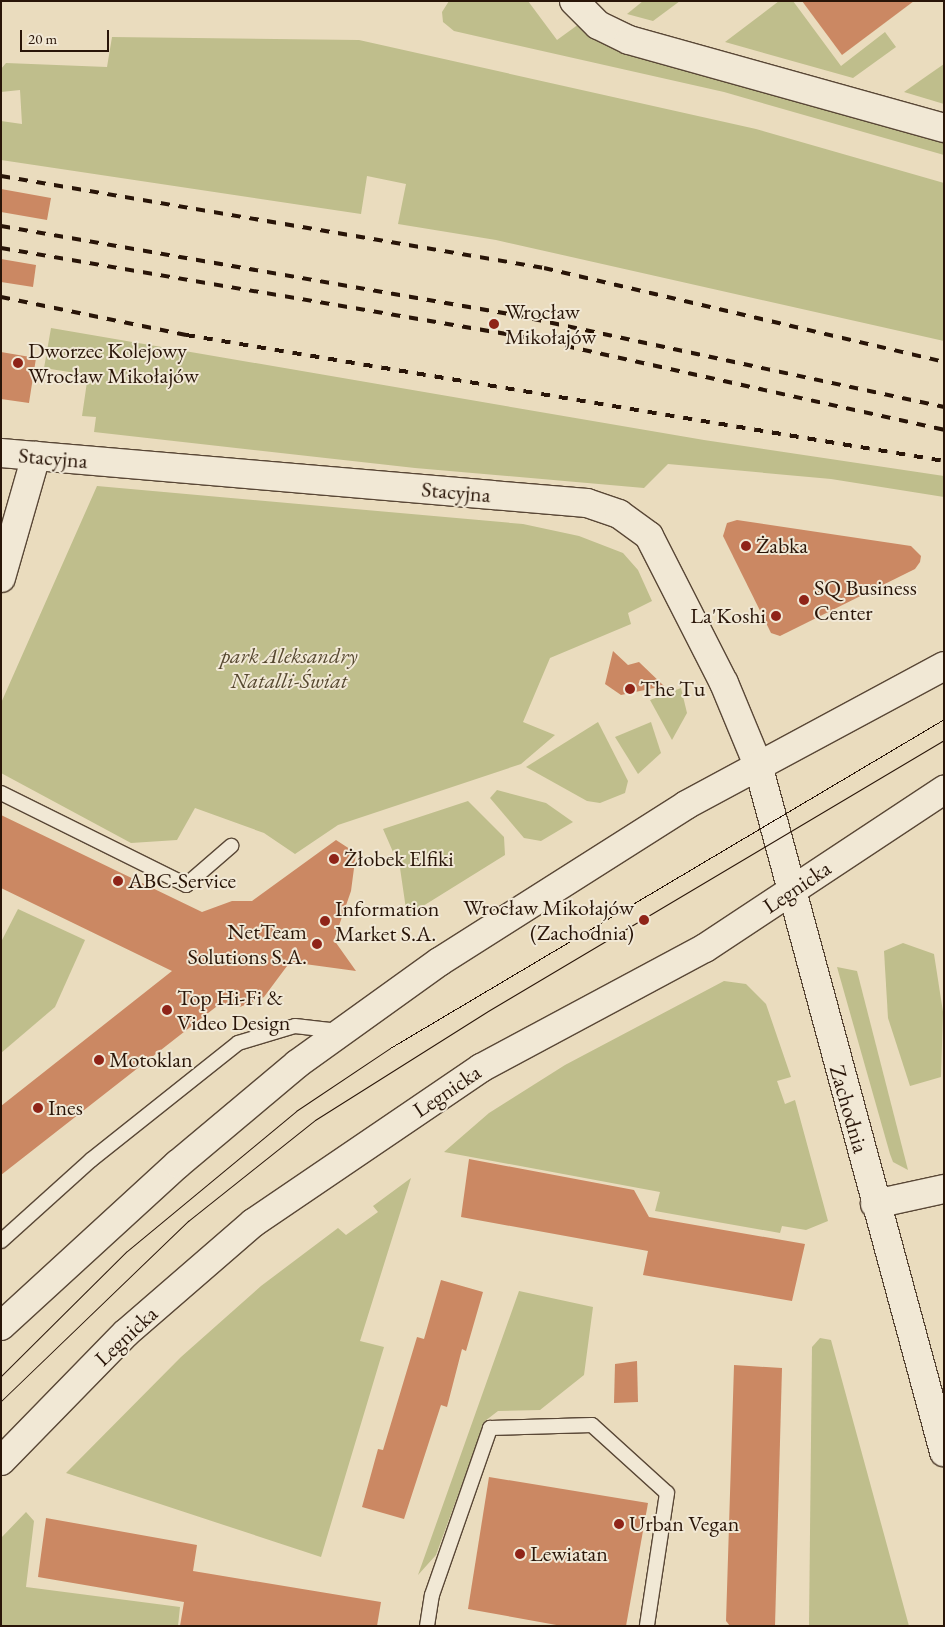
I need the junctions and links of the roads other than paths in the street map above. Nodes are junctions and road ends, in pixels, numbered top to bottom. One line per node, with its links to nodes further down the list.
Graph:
1 (574, 1): 2 (main road)
2 (944, 128)
3 (1, 453): 4 (main road, Stacyjna)
4 (36, 456): 5 (main road); 8 (main road, Stacyjna)
5 (8, 533): 6 (main road)
6 (1, 578)
7 (944, 666): 8 (main road)
8 (758, 765): 12 (main road, Zachodnia); 13 (main road)
9 (944, 790): 12 (main road, Legnicka)
10 (1, 793): 11 (lane)
11 (230, 846)
12 (790, 891): 15 (main road, Zachodnia); 19 (main road, Legnicka)
13 (340, 1032): 16 (lane); 17 (main road)
14 (944, 1189): 15 (main road)
15 (875, 1204): 18 (main road, Zachodnia)
16 (1, 1241)
17 (1, 1326)
18 (944, 1452)
19 (1, 1461)
20 (428, 1626): 21 (lane)
21 (647, 1626)

